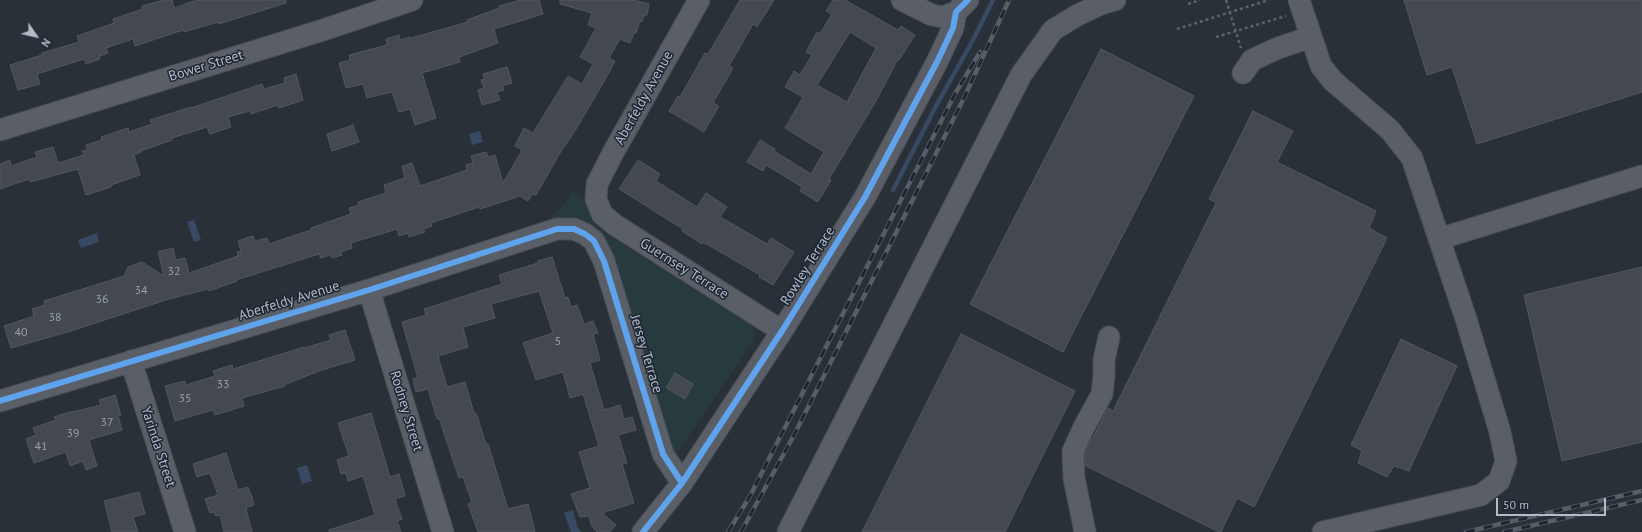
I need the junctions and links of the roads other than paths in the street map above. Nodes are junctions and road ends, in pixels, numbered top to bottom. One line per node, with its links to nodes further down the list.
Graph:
1 (412, 0): 5 (street, Bower Street)
2 (699, 0): 10 (street, Aberfeldy Avenue)
3 (902, 0): 6 (street)
4 (1115, 0): 22 (street)
5 (371, 6): 8 (street, Bower Street)
6 (962, 6): 14 (street, Rowley Terrace)
7 (1296, 7): 12 (street)
8 (0, 130)
9 (1642, 176): 12 (street)
10 (596, 199): 14 (street, Guernsey Terrace)
11 (585, 234): 13 (street, Aberfeldy Avenue); 18 (street, Jersey Terrace)
12 (1439, 239): 24 (street)
13 (369, 290): 16 (street, Aberfeldy Avenue); 20 (street, Rodney Street)
14 (782, 331): 18 (street, Rowley Terrace)
15 (1109, 337): 23 (street)
16 (131, 361): 17 (street, Aberfeldy Avenue); 19 (street, Yarinda Street)
17 (0, 401)
18 (682, 484): 21 (street, Rowley Terrace)
19 (185, 532)
20 (443, 532)
21 (643, 532)
22 (788, 532)
23 (1085, 532)
24 (1323, 532)

